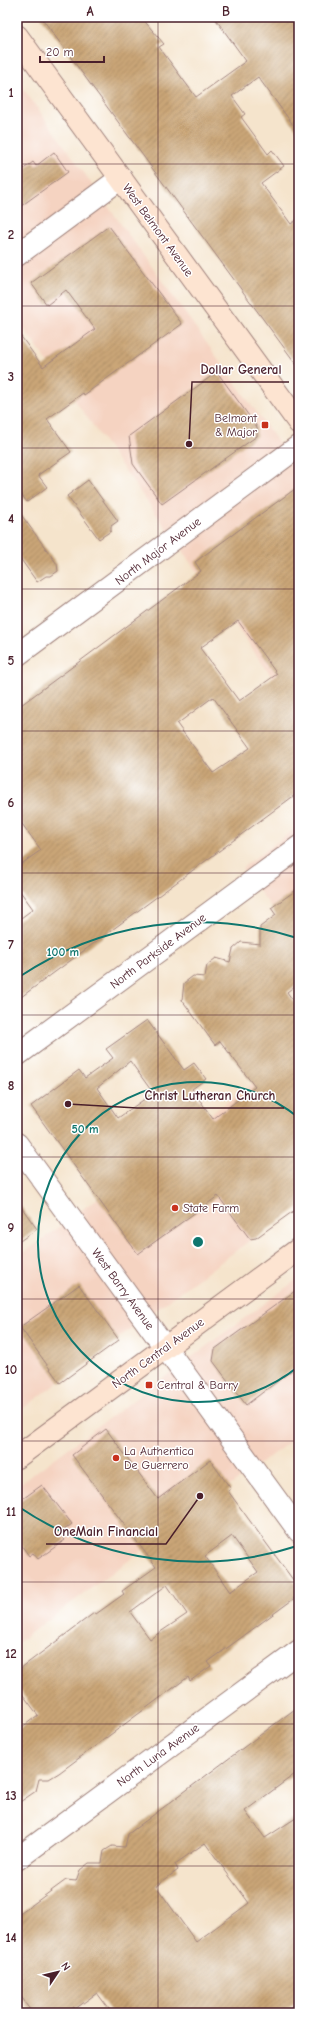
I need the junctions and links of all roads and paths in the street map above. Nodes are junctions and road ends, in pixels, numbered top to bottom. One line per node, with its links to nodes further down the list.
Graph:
1 (17, 36): 2 (main road, West Belmont Avenue)
2 (121, 178): 3 (street); 4 (main road, West Belmont Avenue)
3 (17, 255)
4 (299, 424)
5 (299, 446): 6 (street, North Major Avenue)
6 (17, 655)
7 (299, 847): 8 (street, North Parkside Avenue)
8 (17, 1056)
9 (17, 1144): 11 (street, West Barry Avenue)
10 (299, 1249): 11 (main road, North Central Avenue)
11 (166, 1347): 12 (main road, North Central Avenue); 13 (street, West Barry Avenue)
12 (17, 1457)
13 (299, 1531)
14 (299, 1651): 15 (street, North Luna Avenue)
15 (17, 1859)

